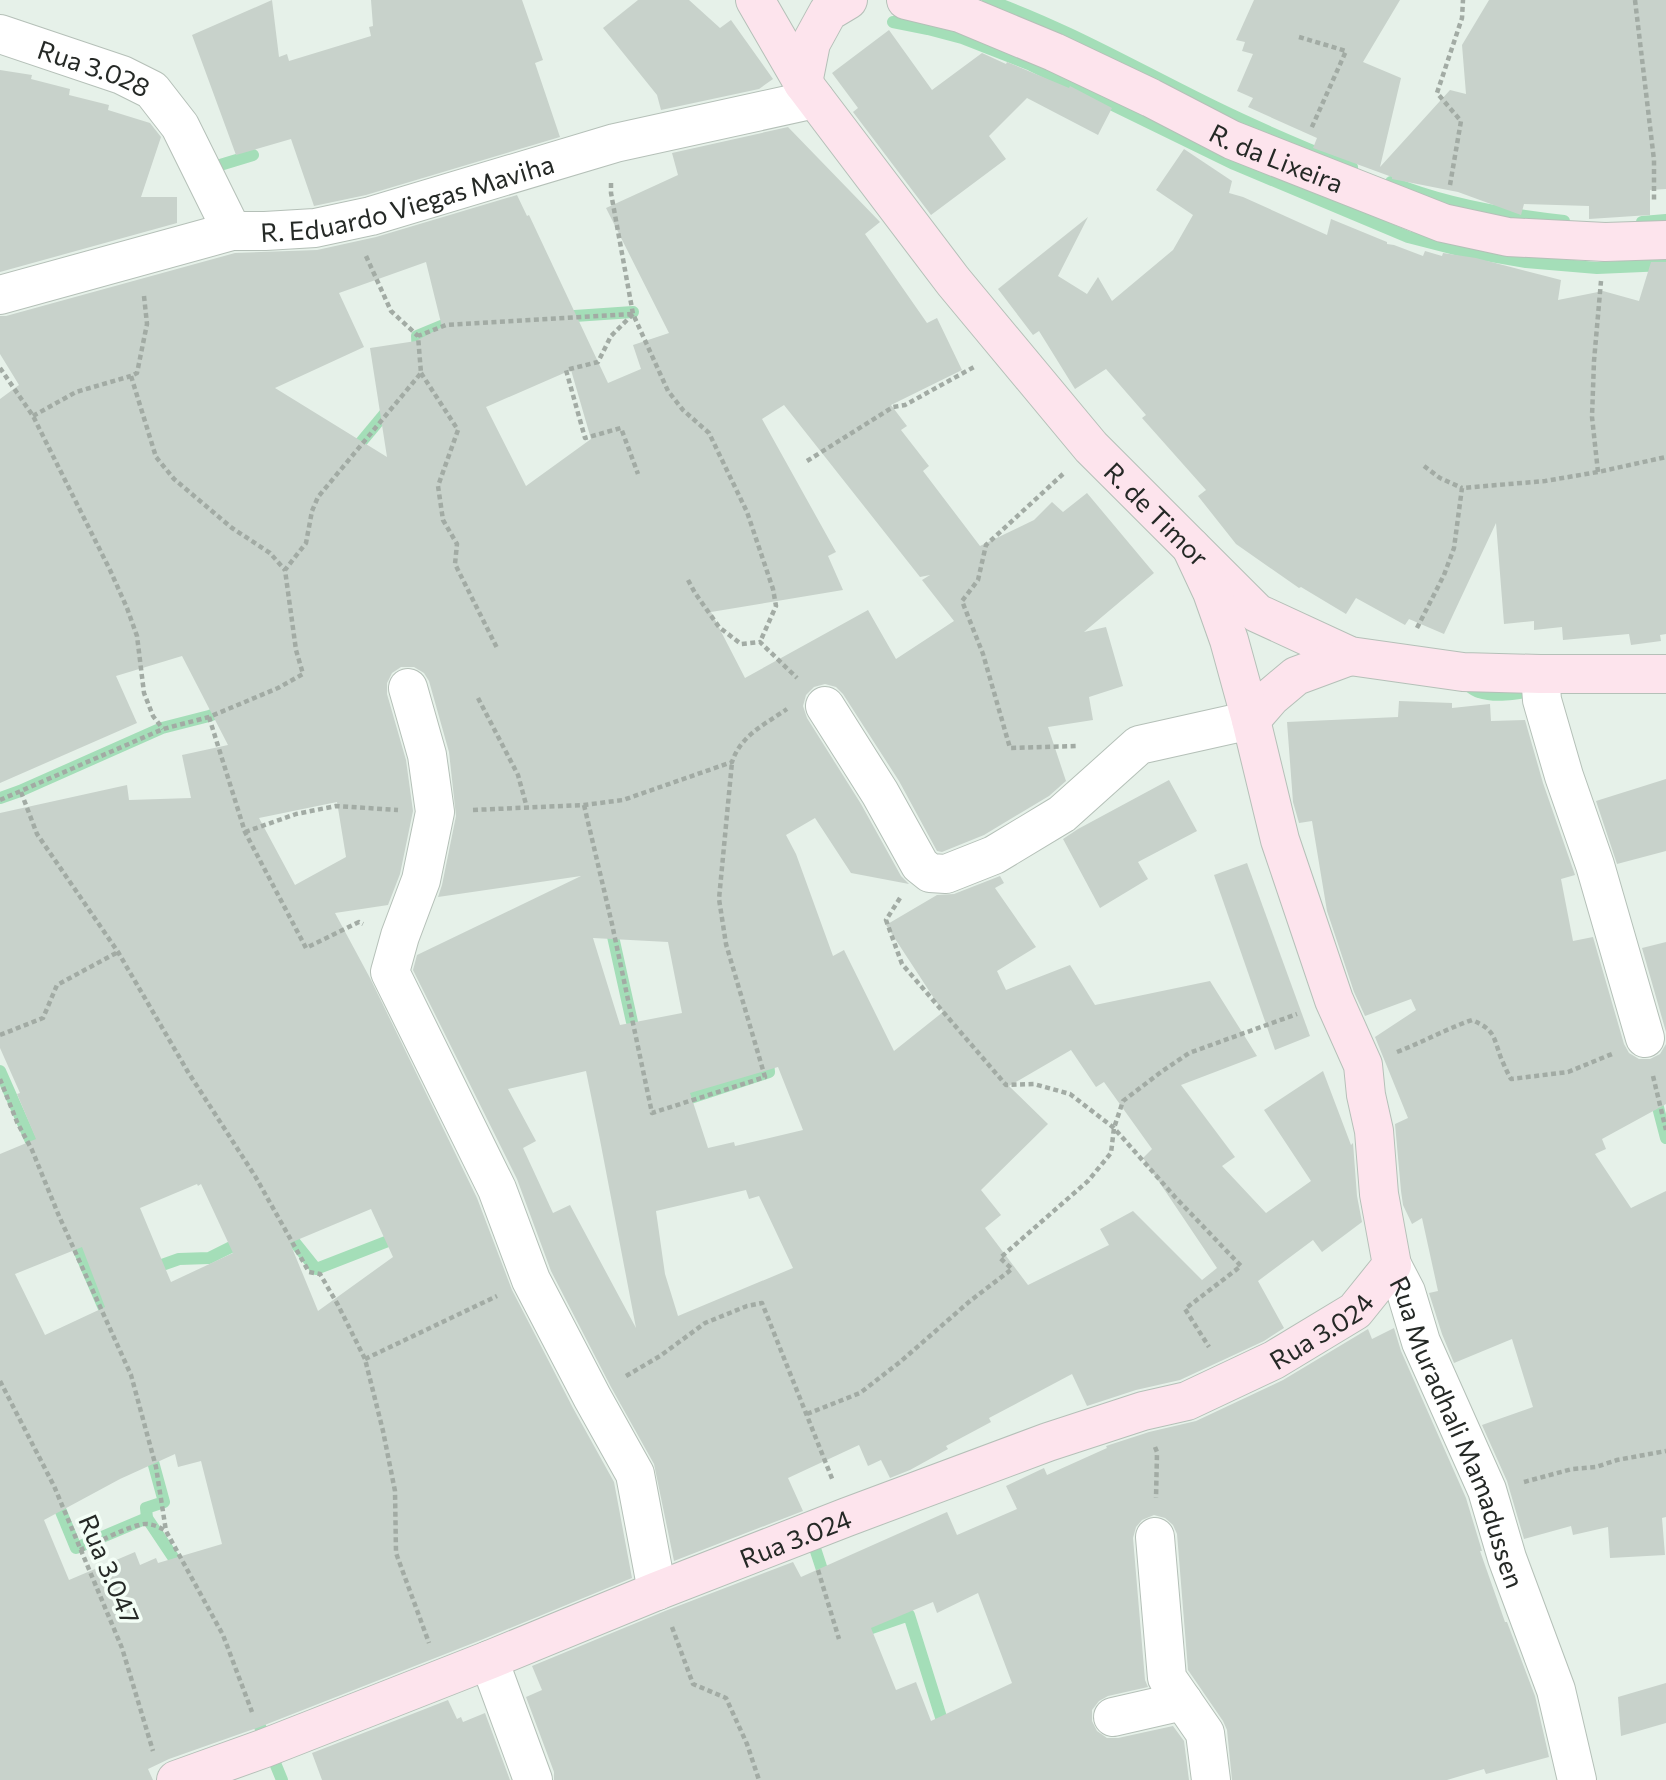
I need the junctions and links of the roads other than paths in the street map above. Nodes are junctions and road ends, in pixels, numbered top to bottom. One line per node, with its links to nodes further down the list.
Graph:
1 (755, 0): 5 (street, R. de Timor)
2 (848, 0): 5 (street)
3 (906, 0): 7 (street, R. da Lixeira)
4 (0, 34): 6 (street, Rua 3.028)
5 (809, 91): 6 (street, R. Eduardo Viegas Maviha); 9 (street, R. de Timor)
6 (232, 231): 8 (street, R. Eduardo Viegas Maviha)
7 (1661, 240)
8 (0, 295)
9 (1191, 547): 10 (street, R. de Timor); 15 (street, Rua Muradhali Mamadussen)
10 (1350, 656): 11 (street, R. de Timor); 15 (street)
11 (1540, 674): 12 (street, R. de Timor); 16 (street)
12 (1666, 674)
13 (408, 688): 19 (street)
14 (825, 706): 15 (street)
15 (1251, 720): 17 (street, Rua Muradhali Mamadussen)
16 (1645, 1038)
17 (1392, 1265): 19 (street, Rua 3.024); 26 (street, Rua Muradhali Mamadussen)
18 (1156, 1537): 21 (street)
19 (657, 1591): 20 (street, Rua 3.024)
20 (489, 1660): 23 (street, Rua 3.024); 24 (street)
21 (1183, 1701): 22 (street); 25 (street)
22 (1113, 1717)
23 (165, 1767)
24 (533, 1780)
25 (1211, 1780)
26 (1577, 1780)

